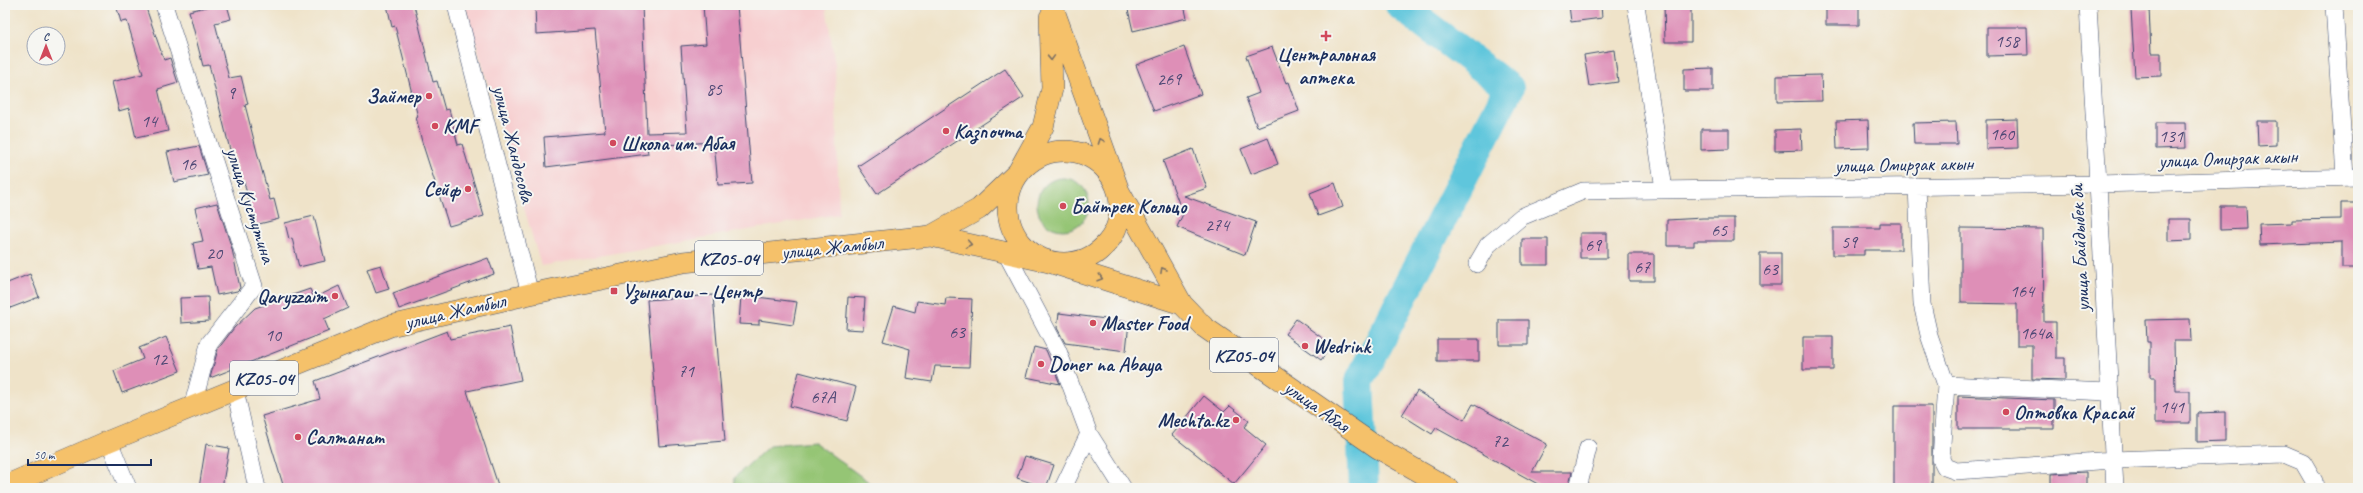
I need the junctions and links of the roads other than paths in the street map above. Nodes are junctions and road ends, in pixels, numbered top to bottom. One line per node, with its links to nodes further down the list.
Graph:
1 (164, 5): 22 (street, улица Кустутина)
2 (456, 5): 17 (street, улица Жандосова)
3 (1051, 5): 7 (main road, one-way to 7); 12 (main road, one-way to 3)
4 (1636, 5): 11 (street)
5 (2088, 5): 9 (street, улица Байдыбек би)
6 (2334, 5): 8 (street)
7 (1018, 172): 12 (main road, KZ05-04); 13 (main road, улица Жамбыл / KZ05-04); 15 (main road, KZ05-04)
8 (2352, 177): 9 (street, улица Омирзак акын)
9 (2098, 184): 10 (street, улица Омирзак акын); 21 (street, улица Байдыбек би)
10 (1917, 186): 11 (street, улица Омирзак акын); 19 (street)
11 (1664, 189): 16 (street, улица Омирзак акын)
12 (1118, 191): 15 (main road, KZ05-04); 18 (main road, улица Абая / KZ05-04, one-way to 12)
13 (931, 236): 14 (main road, улица Жамбыл / KZ05-04, one-way to 14); 17 (main road, улица Жамбыл / KZ05-04)
14 (1005, 251): 15 (main road, улица Жамбыл / KZ05-04); 23 (street)
15 (1049, 262): 18 (main road, улица Жамбыл / KZ05-04, one-way to 18)
16 (1477, 264)
17 (530, 294): 20 (main road, улица Жамбыл / KZ05-04)
18 (1182, 304): 32 (main road, улица Абая / KZ05-04)
19 (1946, 385): 21 (street); 26 (street)
20 (235, 390): 22 (main road, улица Жамбыл / KZ05-04); 29 (street)
21 (2109, 392): 26 (street, улица Байдыбек би)
22 (192, 408): 24 (main road, улица Жамбыл / KZ05-04)
23 (1089, 434): 30 (street); 31 (street)
24 (108, 441): 27 (main road, улица Жамбыл / KZ05-04); 28 (street)
25 (1588, 448): 33 (street)
26 (2113, 460): 34 (street, улица Байдыбек би); 35 (street)
27 (5, 486)
28 (128, 488)
29 (257, 488)
30 (1063, 488)
31 (1123, 488)
32 (1448, 488)
33 (1578, 488)
34 (2114, 488)
35 (2315, 488)

